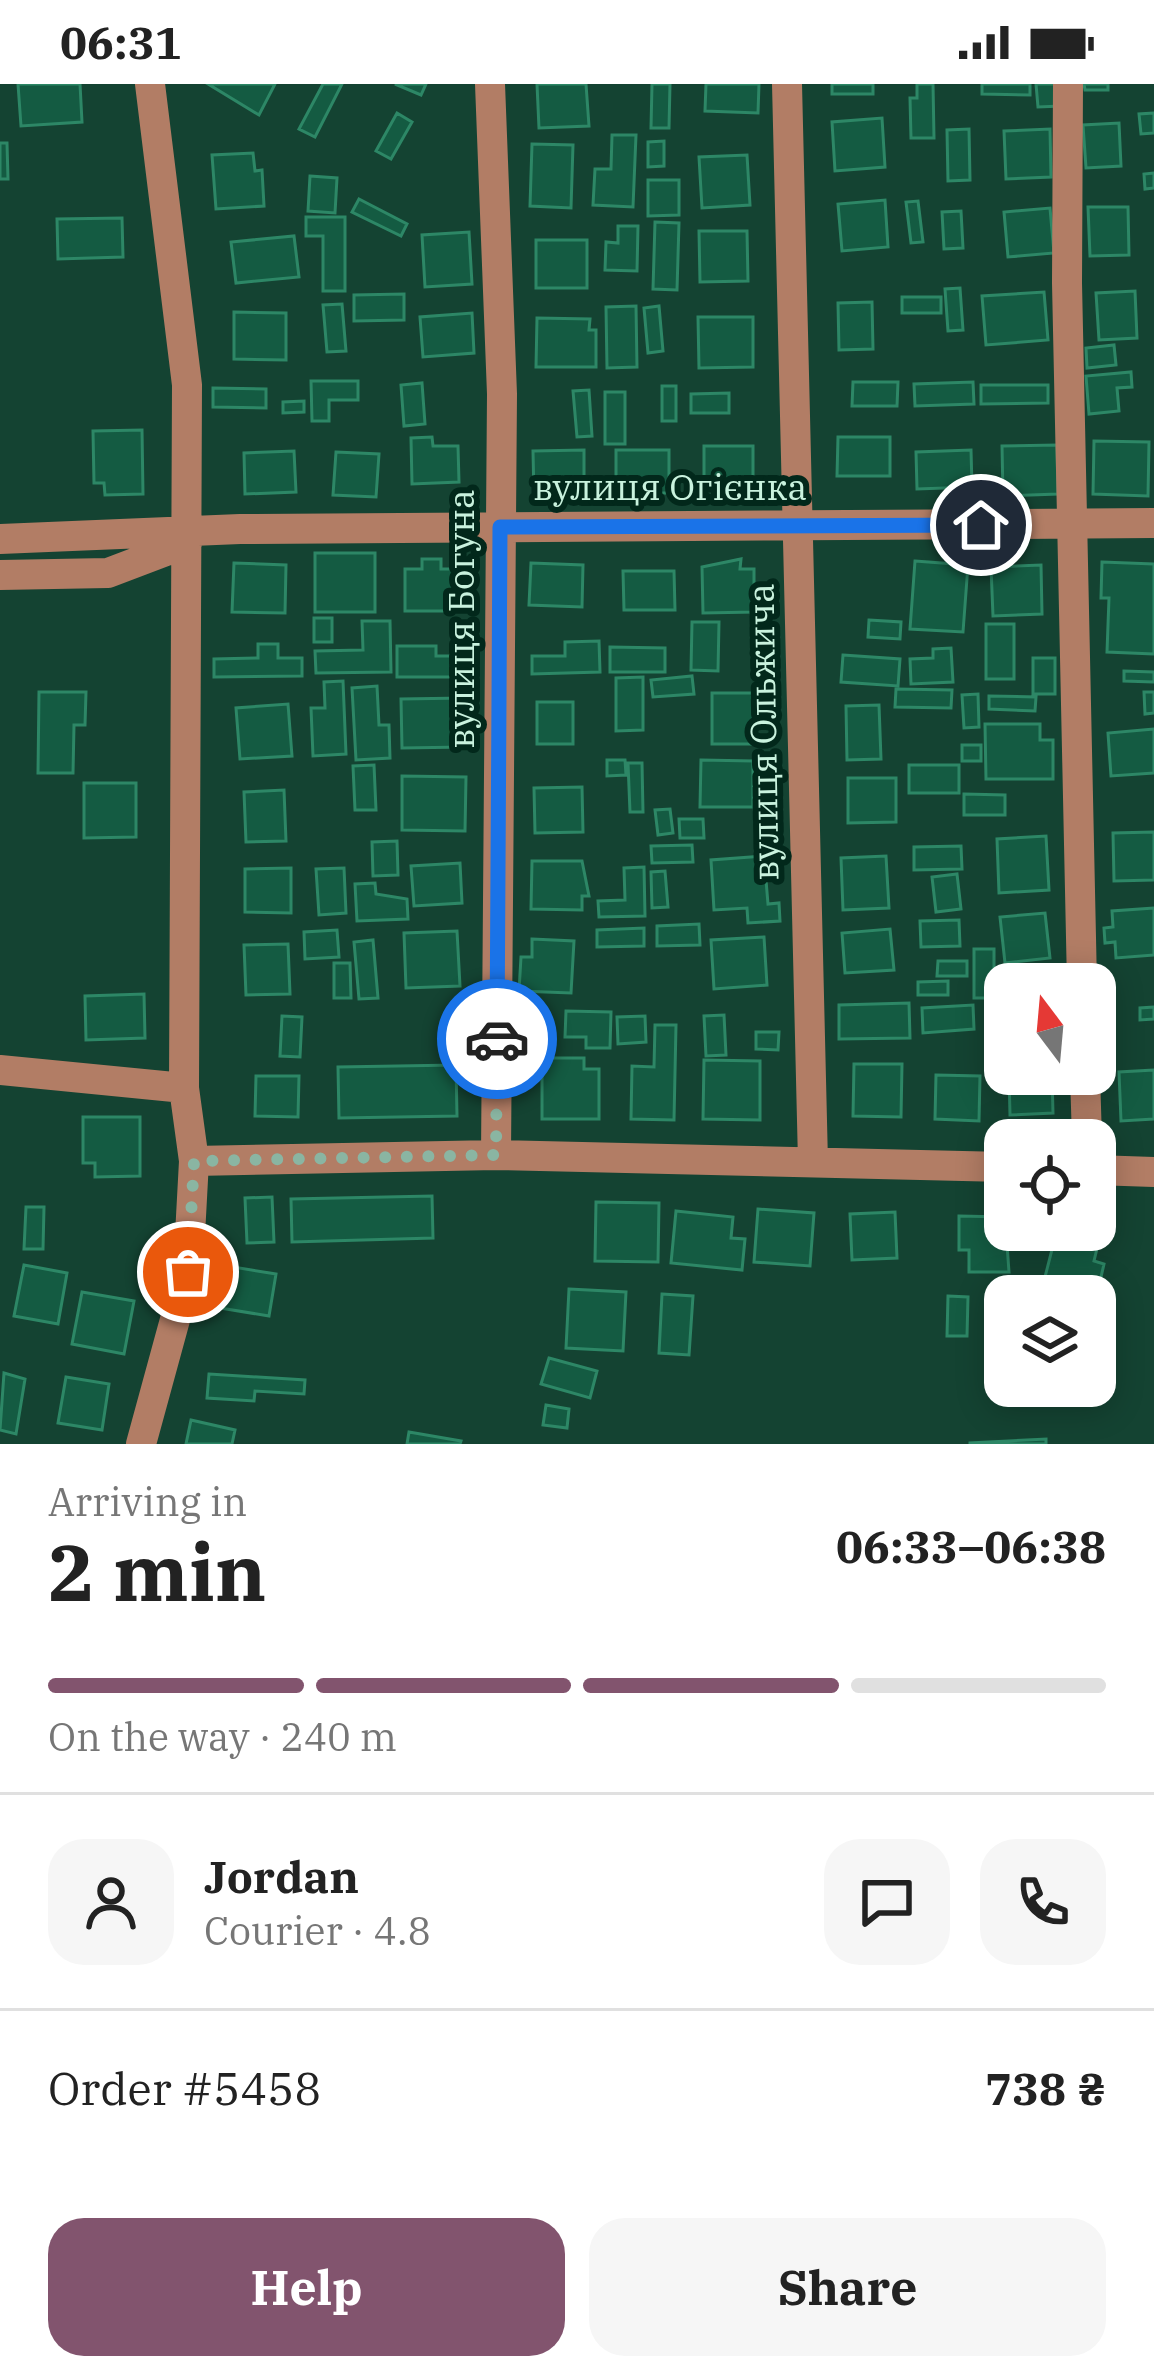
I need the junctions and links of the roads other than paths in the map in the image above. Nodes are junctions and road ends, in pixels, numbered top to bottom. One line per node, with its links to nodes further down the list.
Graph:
1 (150, 84): 9 (street)
2 (490, 84): 8 (street, вулиця Богуна)
3 (787, 84): 6 (street, вулиця Ольжича)
4 (1069, 84): 7 (street)
5 (1154, 523): 7 (street, вулиця Огієнка)
6 (797, 525): 7 (street, вулиця Огієнка); 8 (street, вулиця Огієнка); 17 (street, вулиця Ольжича)
7 (1073, 525): 12 (street)
8 (500, 527): 9 (street, вулиця Огієнка); 15 (street, вулиця Богуна)
9 (187, 538): 10 (street, вулиця Огієнка); 11 (street); 14 (street)
10 (0, 539)
11 (0, 575)
12 (1082, 963)
13 (0, 1070): 14 (street)
14 (184, 1088): 16 (street)
15 (496, 1155): 16 (street); 17 (street)
16 (194, 1161): 21 (street)
17 (813, 1162): 18 (street)
18 (984, 1166)
19 (1116, 1171): 20 (street)
20 (1154, 1172)
21 (141, 1444)

